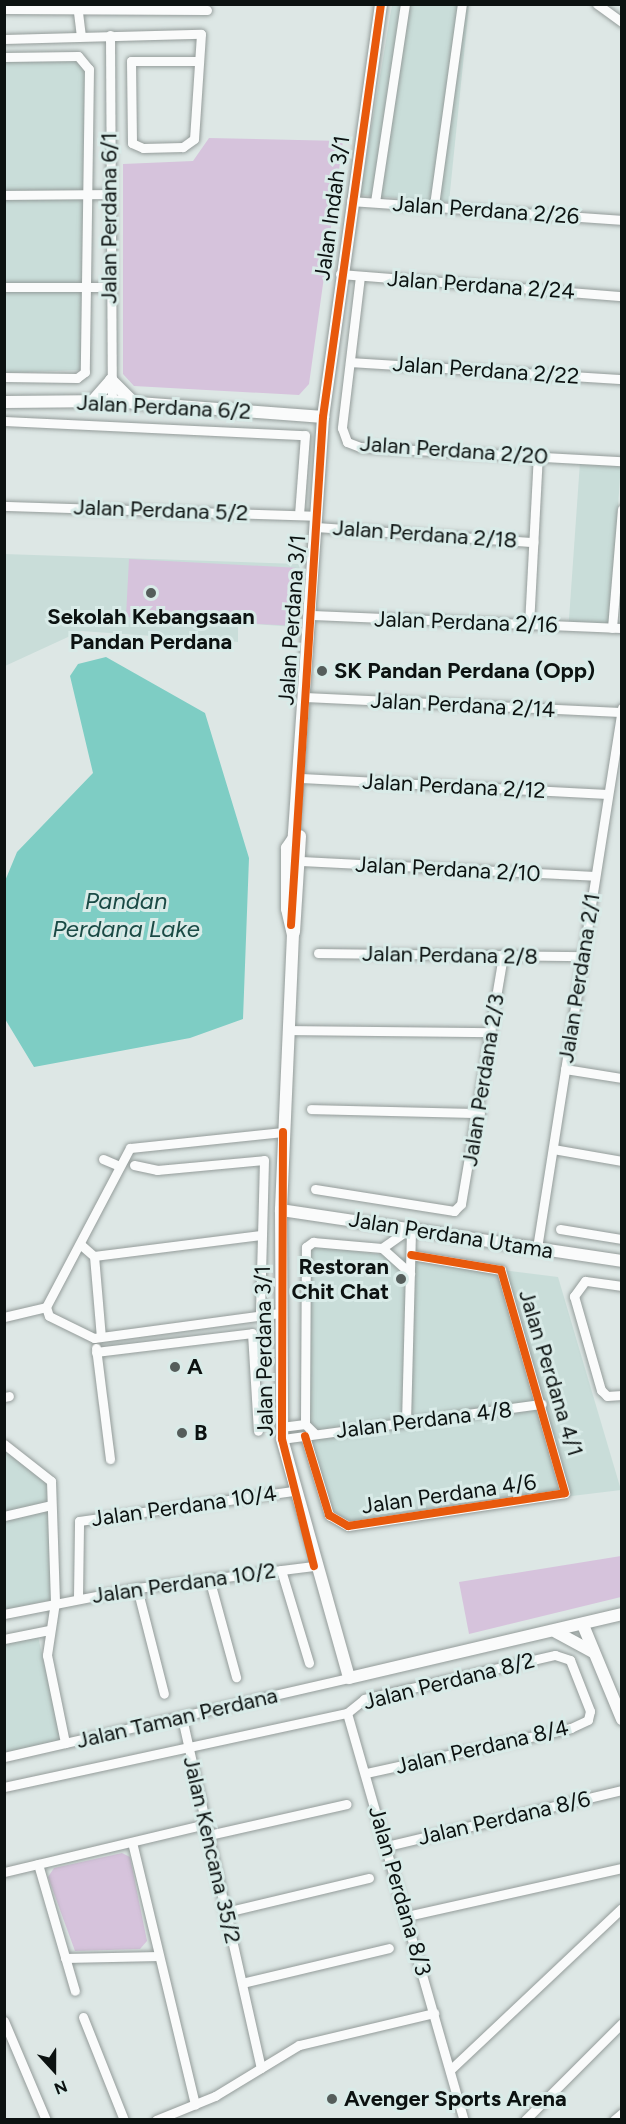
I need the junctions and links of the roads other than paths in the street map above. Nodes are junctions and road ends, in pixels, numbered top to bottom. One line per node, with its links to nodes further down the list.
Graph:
1 (381, 4): 17 (street, Jalan Indah 3/1)
2 (405, 4): 18 (street)
3 (462, 4): 19 (street)
4 (597, 4): 8 (street)
5 (77, 6): 6 (street); 7 (street); 10 (street)
6 (4, 9)
7 (207, 10)
8 (621, 22)
9 (110, 35): 10 (street); 13 (street); 15 (street, Jalan Perdana 6/1)
10 (81, 36): 11 (street)
11 (4, 39)
12 (4, 57): 14 (street)
13 (195, 61): 13 (street)
14 (85, 194): 15 (street); 16 (street); 25 (street)
15 (110, 194): 24 (street, Jalan Perdana 6/1)
16 (4, 195)
17 (351, 201): 18 (street, Jalan Perdana 2/26); 21 (street, Jalan Indah 3/1)
18 (375, 202): 19 (street, Jalan Perdana 2/26)
19 (434, 206): 20 (street, Jalan Perdana 2/26)
20 (621, 220)
21 (340, 274): 22 (street, Jalan Perdana 2/24); 35 (street, Jalan Indah 3/1)
22 (360, 276): 26 (street, Jalan Perdana 2/24); 27 (street, Jalan Perdana 2/20)
23 (4, 287): 25 (street)
24 (107, 287): 25 (street); 30 (street, Jalan Perdana 6/1)
25 (86, 288): 28 (street)
26 (621, 296)
27 (350, 362): 29 (street, Jalan Perdana 2/22); 37 (street, Jalan Perdana 2/20)
28 (4, 377)
29 (621, 379)
30 (111, 380): 31 (street); 32 (street, Jalan Perdana 6/1); 34 (street)
31 (93, 401): 32 (street, Jalan Perdana 6/2); 33 (street, Jalan Perdana 6/2)
32 (111, 401): 34 (street, Jalan Perdana 6/2)
33 (4, 402)
34 (135, 403): 35 (street, Jalan Perdana 6/2)
35 (323, 417): 42 (street, Jalan Perdana 3/1)
36 (4, 421): 41 (street)
37 (538, 456): 38 (street, Jalan Perdana 2/20); 43 (street)
38 (621, 461)
39 (4, 506): 41 (street, Jalan Perdana 5/2)
40 (621, 509): 46 (street)
41 (299, 515): 42 (street, Jalan Perdana 5/2)
42 (317, 521): 43 (street, Jalan Perdana 2/18); 44 (street, Jalan Perdana 3/1)
43 (533, 542): 45 (street)
44 (311, 615): 45 (street, Jalan Perdana 2/16); 47 (street, Jalan Perdana 3/1)
45 (528, 624): 46 (street, Jalan Perdana 2/16)
46 (617, 628)
47 (304, 697): 48 (street, Jalan Perdana 2/14); 49 (street, Jalan Perdana 3/1)
48 (621, 710): 50 (street, Jalan Perdana 2/1)
49 (301, 778): 50 (street, Jalan Perdana 2/12); 51 (street, Jalan Perdana 3/1)
50 (608, 794): 53 (street, Jalan Perdana 2/1)
51 (297, 826): 52 (street, Jalan Perdana 3/1); 54 (street, Jalan Perdana 3/1)
52 (301, 861): 53 (street, Jalan Perdana 2/10); 54 (street, Jalan Perdana 3/1)
53 (595, 876): 57 (street, Jalan Perdana 2/1)
54 (292, 929): 58 (street, Jalan Perdana 3/1)
55 (318, 953): 56 (street, Jalan Perdana 2/8)
56 (502, 955): 57 (street, Jalan Perdana 2/8); 59 (street, Jalan Perdana 2/3)
57 (582, 956): 60 (street, Jalan Perdana 2/1)
58 (287, 1030): 59 (street); 64 (street, Jalan Perdana 3/1)
59 (491, 1032): 63 (street, Jalan Perdana 2/3)
60 (565, 1069): 61 (street); 65 (street, Jalan Perdana 2/1)
61 (621, 1078)
62 (311, 1109): 63 (street)
63 (480, 1113): 70 (street, Jalan Perdana 2/3)
64 (283, 1132): 68 (street); 71 (street, Jalan Perdana 3/1)
65 (553, 1149): 67 (street); 78 (street, Jalan Perdana 2/1)
66 (103, 1159): 68 (street)
67 (621, 1161)
68 (117, 1165): 76 (street)
69 (134, 1165): 74 (street)
70 (315, 1189)
71 (281, 1210): 72 (street, Jalan Perdana Utama); 85 (street, Jalan Perdana 3/1)
72 (411, 1228): 77 (street); 78 (street, Jalan Perdana Utama); 79 (street)
73 (560, 1229): 75 (street)
74 (261, 1235): 80 (street); 86 (street)
75 (621, 1239)
76 (80, 1244): 80 (street); 84 (street)
77 (381, 1248): 82 (street); 93 (street)
78 (537, 1248): 81 (street, Jalan Perdana Utama)
79 (411, 1255): 82 (street); 91 (street, Jalan Perdana 4/1)
80 (94, 1256): 88 (street)
81 (621, 1262)
82 (410, 1272): 92 (street)
83 (621, 1286): 90 (street)
84 (46, 1307): 87 (street); 88 (street)
85 (279, 1313): 86 (street); 95 (street, Jalan Perdana 3/1)
86 (260, 1316): 88 (street)
87 (4, 1317)
88 (98, 1338): 89 (street)
89 (96, 1352): 94 (street); 98 (street)
90 (621, 1395)
91 (542, 1404): 92 (street, Jalan Perdana 4/8); 100 (street, Jalan Perdana 4/1)
92 (406, 1422): 96 (street, Jalan Perdana 4/8)
93 (305, 1424): 95 (street); 96 (street)
94 (258, 1431)
95 (281, 1433): 96 (street, Jalan Perdana 4/8); 99 (street, Jalan Perdana 3/1)
96 (310, 1435): 100 (street, Jalan Perdana 4/6)
97 (4, 1444): 101 (street)
98 (110, 1459)
99 (293, 1491): 103 (street, Jalan Perdana 3/1); 107 (street, Jalan Perdana 10/4)
100 (564, 1493)
101 (51, 1505): 102 (street); 108 (street)
102 (4, 1516)
103 (314, 1566): 104 (street, Jalan Perdana 10/2); 119 (street, Jalan Perdana 3/1)
104 (281, 1569): 105 (street, Jalan Perdana 10/2); 117 (street)
105 (209, 1578): 106 (street, Jalan Perdana 10/2); 118 (street)
106 (137, 1588): 107 (street, Jalan Perdana 10/2); 120 (street)
107 (78, 1597): 108 (street, Jalan Perdana 10/2)
108 (55, 1602): 109 (street, Jalan Perdana 10/2); 112 (street)
109 (4, 1614)
110 (621, 1614): 111 (street)
111 (583, 1625): 113 (street); 115 (street)
112 (49, 1630): 114 (street); 124 (street)
113 (555, 1631): 115 (street); 119 (street)
114 (4, 1640)
115 (594, 1653): 123 (street)
116 (555, 1655): 121 (street, Jalan Perdana 8/2); 127 (street, Jalan Perdana 8/4)
117 (309, 1663)
118 (236, 1677)
119 (349, 1678): 122 (street, Jalan Taman Perdana)
120 (164, 1694)
121 (347, 1713): 125 (street); 127 (street, Jalan Perdana 8/3)
122 (182, 1718): 124 (street, Jalan Taman Perdana); 125 (street, Jalan Kencana 35/2)
123 (621, 1719)
124 (65, 1743): 126 (street, Jalan Taman Perdana)
125 (189, 1747): 128 (street); 131 (street, Jalan Kencana 35/2)
126 (4, 1757)
127 (367, 1773): 134 (street, Jalan Perdana 8/3)
128 (4, 1787)
129 (621, 1790): 134 (street, Jalan Perdana 8/6)
130 (347, 1804): 132 (street)
131 (206, 1824): 132 (street, Jalan Kencana 35/2); 133 (street)
132 (209, 1835): 140 (street, Jalan Kencana 35/2)
133 (132, 1842): 135 (street); 143 (street)
134 (387, 1846): 141 (street, Jalan Perdana 8/3)
135 (38, 1864): 137 (street); 144 (street)
136 (621, 1868): 141 (street)
137 (4, 1872)
138 (369, 1878): 140 (street)
139 (621, 1908): 152 (street)
140 (226, 1912): 145 (street, Jalan Kencana 35/2)
141 (407, 1916): 147 (street, Jalan Perdana 8/3)
142 (389, 1948): 145 (street)
143 (159, 1956): 144 (street); 153 (street)
144 (65, 1958): 146 (street)
145 (242, 1983): 151 (street, Jalan Kencana 35/2)
146 (75, 1991)
147 (434, 2013): 151 (street); 152 (street, Jalan Perdana 8/3)
148 (83, 2017): 157 (street)
149 (4, 2021): 156 (street)
150 (621, 2024): 155 (street)
151 (261, 2068): 153 (street)
152 (450, 2070): 159 (street, Jalan Perdana 8/3)
153 (195, 2105): 158 (street)
154 (621, 2113): 160 (street)
155 (528, 2118)
156 (46, 2120)
157 (124, 2120)
158 (156, 2120)
159 (464, 2120)
160 (614, 2120)

